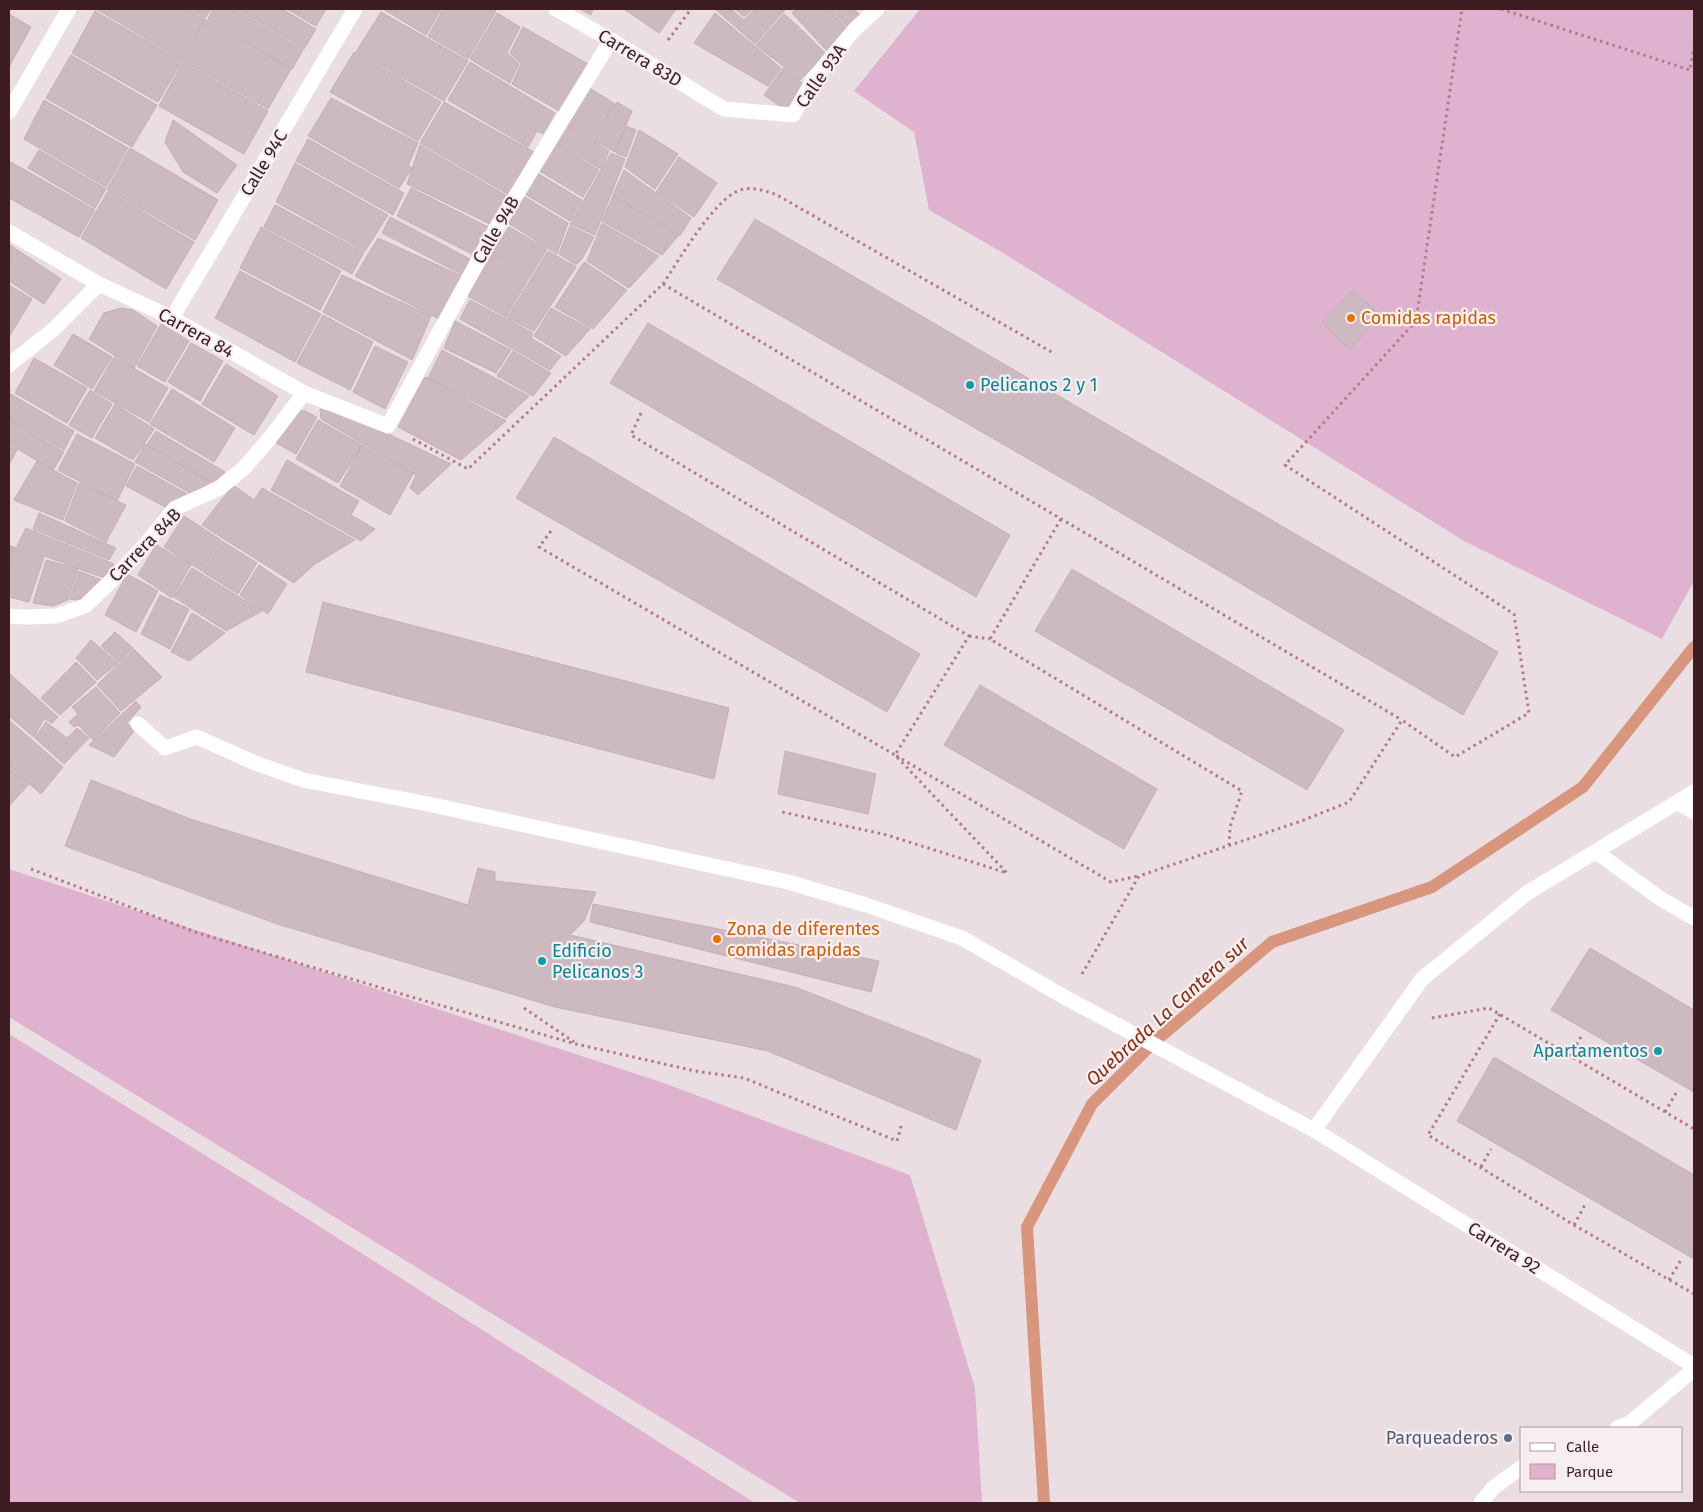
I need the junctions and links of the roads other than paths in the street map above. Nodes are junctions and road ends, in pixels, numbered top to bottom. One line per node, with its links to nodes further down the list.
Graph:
1 (69, 9): 7 (street)
2 (355, 9): 10 (street, Calle 94C)
3 (556, 9): 5 (street, Carrera 83D)
4 (877, 9): 6 (street, Calle 93A)
5 (611, 40): 6 (street, Carrera 83D); 13 (street, Calle 94B)
6 (724, 108)
7 (9, 112)
8 (9, 232): 9 (street, Carrera 84)
9 (98, 284): 10 (street, Carrera 84); 11 (street)
10 (172, 318): 12 (street, Carrera 84)
11 (9, 365)
12 (304, 393): 13 (street, Carrera 84); 14 (street, Carrera 84B)
13 (388, 426)
14 (9, 616)
15 (138, 724): 21 (street, Carrera 92)
16 (1694, 792): 17 (street)
17 (1679, 803): 18 (street); 19 (street)
18 (1694, 812)
19 (1596, 852): 20 (street); 21 (street)
20 (1694, 918)
21 (1314, 1130): 22 (street, Carrera 92)
22 (1694, 1368): 23 (street)
23 (1620, 1427)
24 (1520, 1468): 25 (street)
25 (1481, 1503)

